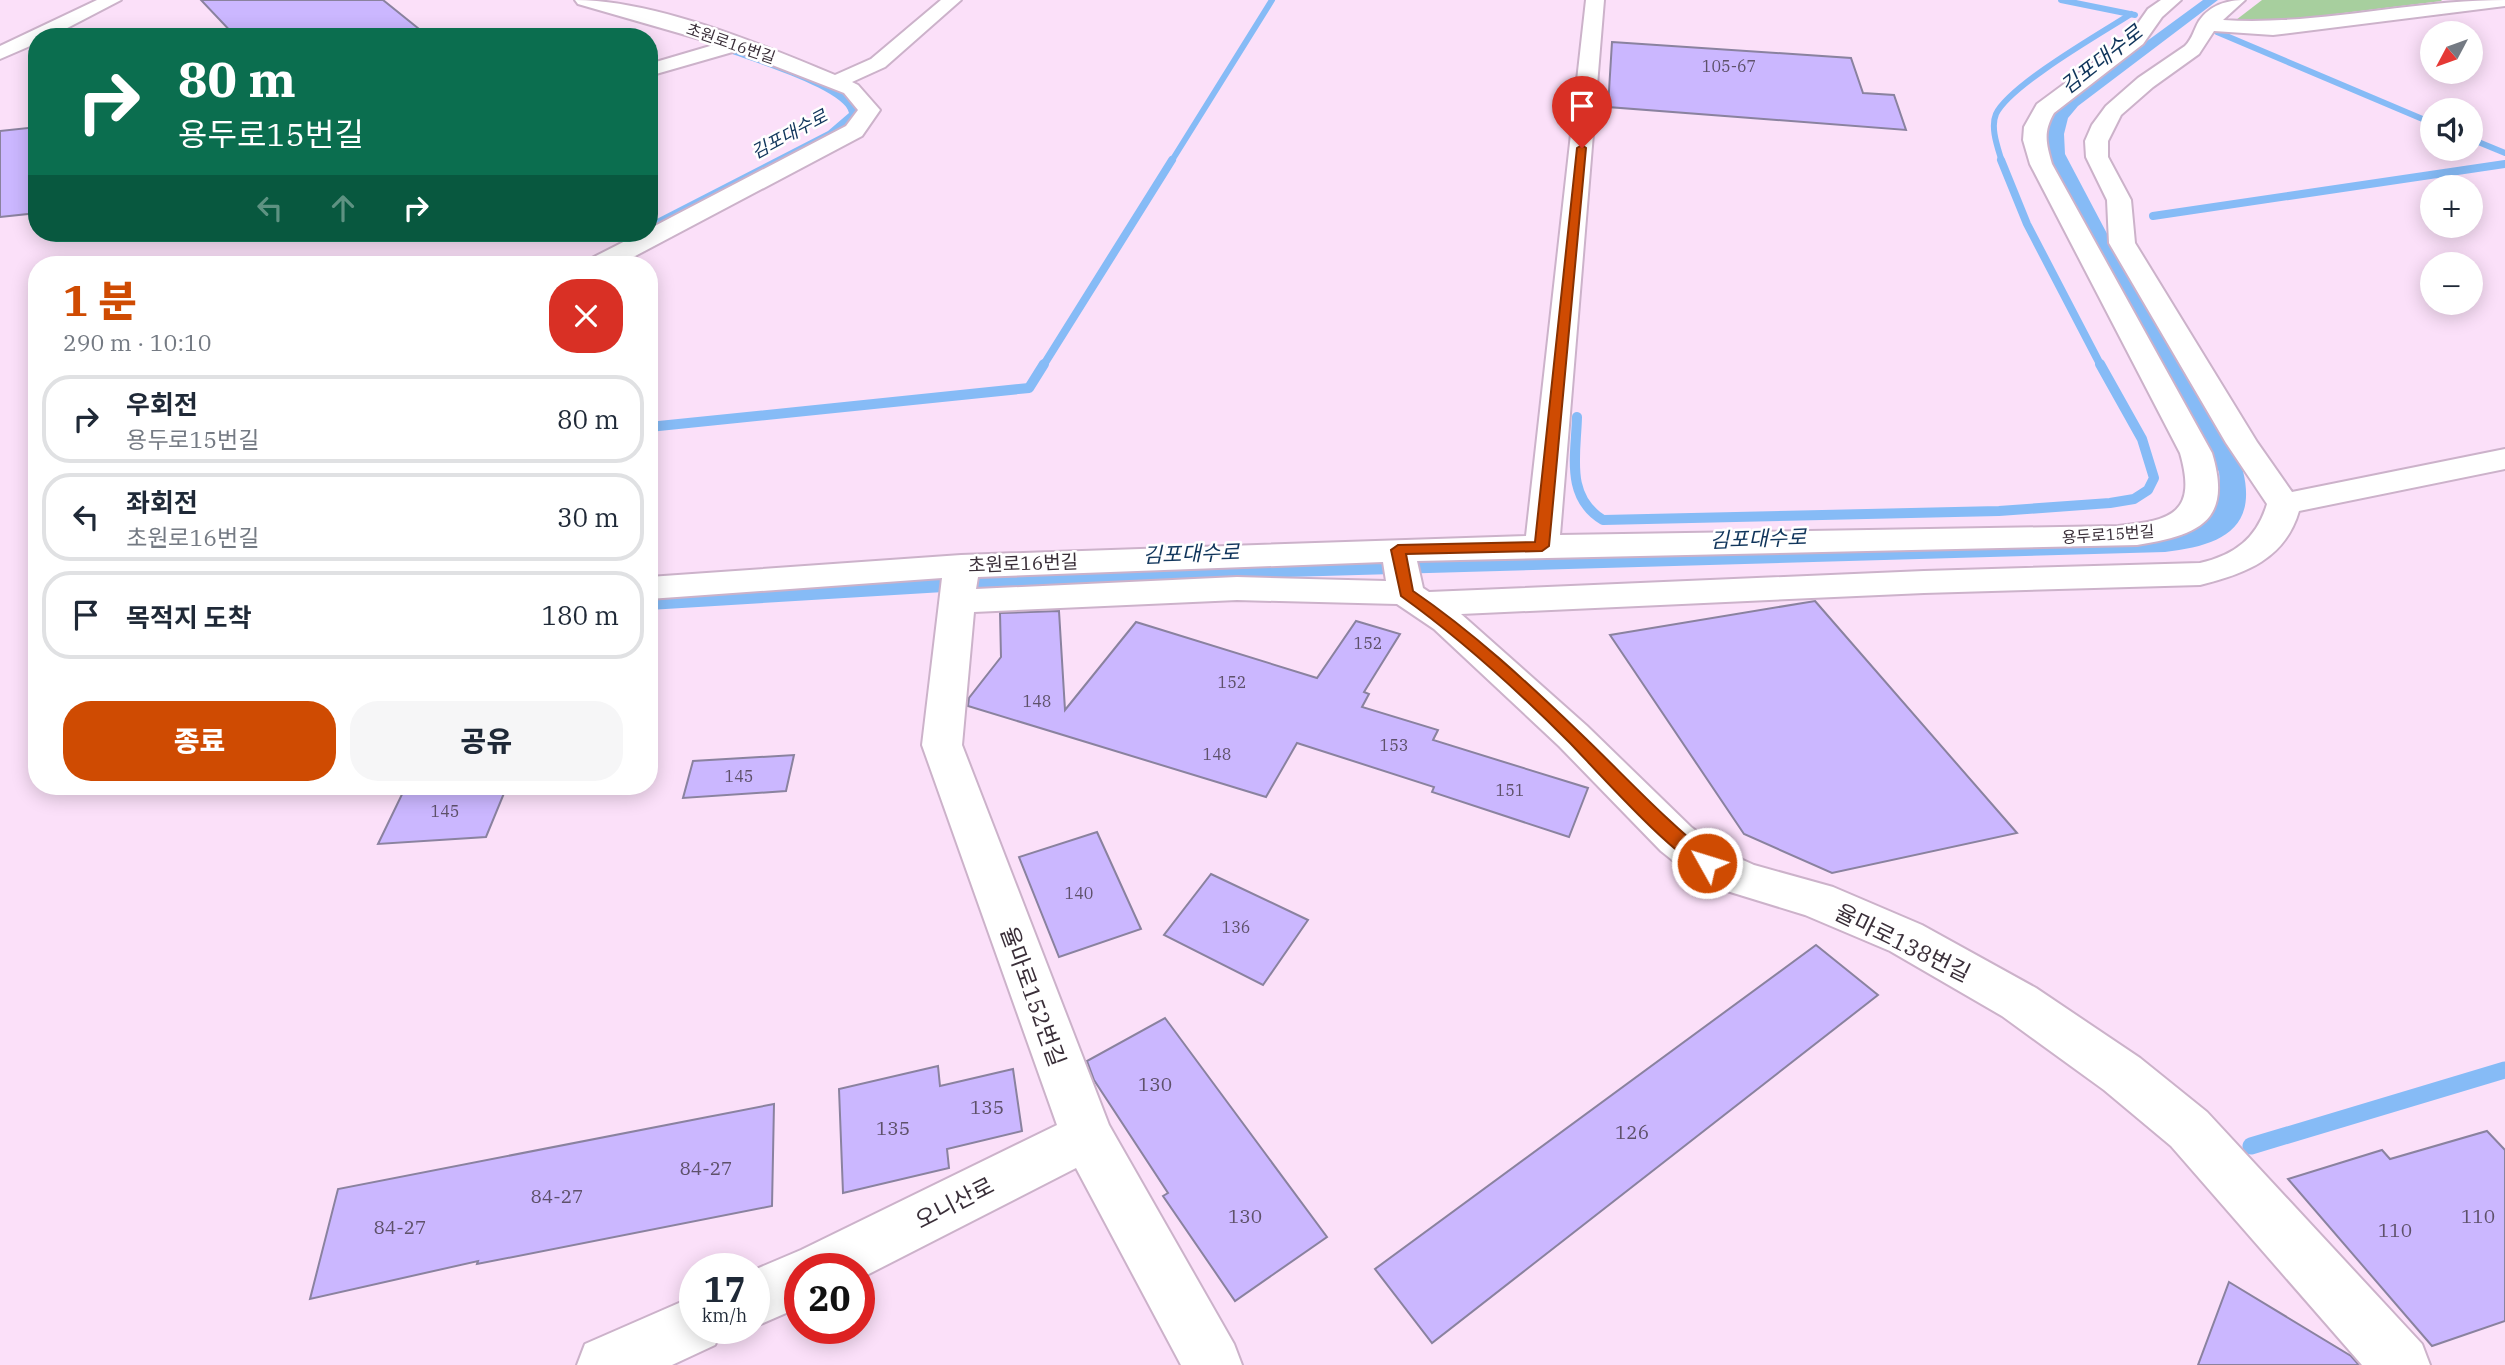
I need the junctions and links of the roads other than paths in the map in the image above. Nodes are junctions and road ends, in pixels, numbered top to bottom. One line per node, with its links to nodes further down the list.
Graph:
1 (112, 0): 9 (street)
2 (584, 0): 11 (street, 초원로16번길)
3 (952, 0): 14 (street)
4 (1595, 0): 20 (street)
5 (2172, 0): 20 (street, 용두로15번길)
6 (2236, 0): 8 (street)
7 (2505, 1): 8 (street)
8 (2206, 25): 19 (street)
9 (53, 28)
10 (28, 40): 12 (street)
11 (736, 45): 13 (street); 14 (street, 초원로16번길)
12 (0, 53)
13 (658, 67)
14 (835, 82): 15 (street, 초원로16번길)
15 (658, 234)
16 (643, 242): 17 (street, 초원로16번길)
17 (616, 256)
18 (2505, 459): 19 (street)
19 (2284, 504): 21 (street)
20 (1542, 546): 21 (street, 용두로15번길)
21 (1409, 582): 22 (street, 초원로16번길); 29 (street, 율마로138번길)
22 (958, 584): 23 (street, 초원로16번길); 24 (street, 율마로152번길)
23 (658, 588)
24 (1087, 1136): 25 (street, 오니산로); 28 (street, 율마로152번길)
25 (853, 1253)
26 (679, 1332): 27 (street)
27 (606, 1365)
28 (1213, 1365)
29 (2401, 1365)

